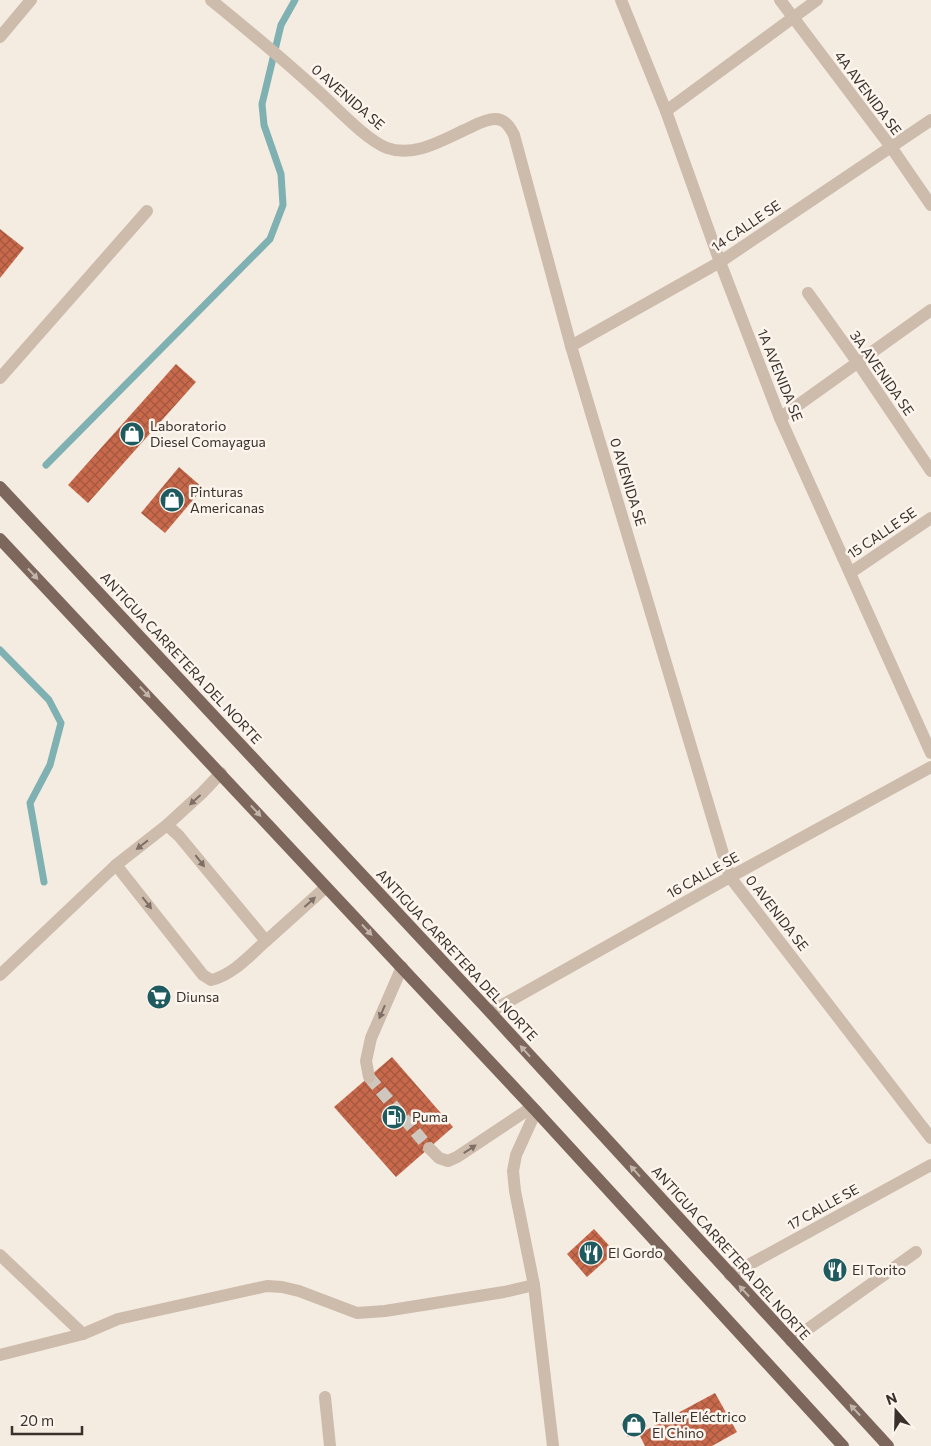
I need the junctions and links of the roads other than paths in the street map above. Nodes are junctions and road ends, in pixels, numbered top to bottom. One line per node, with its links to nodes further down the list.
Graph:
1 (31, 0): 7 (street)
2 (211, 0): 16 (street, 0 AVENIDA SE)
3 (621, 0): 8 (street, 1A AVENIDA SE)
4 (780, 0): 6 (street, 4A AVENIDA SE)
5 (817, 0): 6 (street)
6 (793, 18): 8 (street); 10 (street, 4A AVENIDA SE)
7 (0, 37)
8 (666, 111): 13 (street, 1A AVENIDA SE)
9 (931, 120): 10 (street, 14 CALLE SE)
10 (890, 147): 11 (street, 4A AVENIDA SE); 13 (street, 14 CALLE SE)
11 (931, 205)
12 (147, 211): 18 (street)
13 (720, 262): 16 (street, 14 CALLE SE); 19 (street, 1A AVENIDA SE)
14 (808, 294): 17 (street, 3A AVENIDA SE)
15 (931, 310): 17 (street)
16 (571, 346): 30 (street, 0 AVENIDA SE)
17 (858, 363): 19 (street); 20 (street, 3A AVENIDA SE)
18 (0, 378)
19 (780, 418): 24 (street, 1A AVENIDA SE)
20 (931, 471)
21 (0, 487): 35 (main road, ANTIGUA CARRETERA DEL NORTE)
22 (931, 518): 24 (street, 15 CALLE SE)
23 (0, 539): 27 (main road, one-way to 27)
24 (850, 573): 25 (street, 1A AVENIDA SE)
25 (931, 753)
26 (931, 767): 30 (street, 16 CALLE SE)
27 (221, 773): 28 (street, one-way to 28); 31 (main road, one-way to 31)
28 (168, 825): 29 (street, one-way to 29); 32 (street, one-way to 32)
29 (116, 865): 32 (street, one-way to 32); 34 (street)
30 (730, 877): 35 (street, 16 CALLE SE); 38 (street, 0 AVENIDA SE)
31 (326, 887): 32 (street, one-way to 31); 33 (main road, one-way to 33)
32 (266, 941)
33 (402, 967): 36 (street, one-way to 36); 37 (main road)
34 (0, 975)
35 (490, 1012): 43 (main road, ANTIGUA CARRETERA DEL NORTE, one-way to 35)
36 (369, 1077)
37 (534, 1109): 39 (street, one-way to 37); 44 (street); 51 (main road)
38 (931, 1138)
39 (429, 1148)
40 (931, 1165): 43 (street, 17 CALLE SE)
41 (916, 1252): 46 (street)
42 (0, 1255): 45 (street)
43 (730, 1275): 46 (main road, ANTIGUA CARRETERA DEL NORTE, one-way to 43)
44 (534, 1285): 45 (street); 50 (street)
45 (83, 1334): 47 (street)
46 (791, 1341): 52 (main road, ANTIGUA CARRETERA DEL NORTE, one-way to 46)
47 (0, 1355)
48 (325, 1396): 49 (street)
49 (330, 1446)
50 (553, 1446)
51 (843, 1446)
52 (888, 1446)

